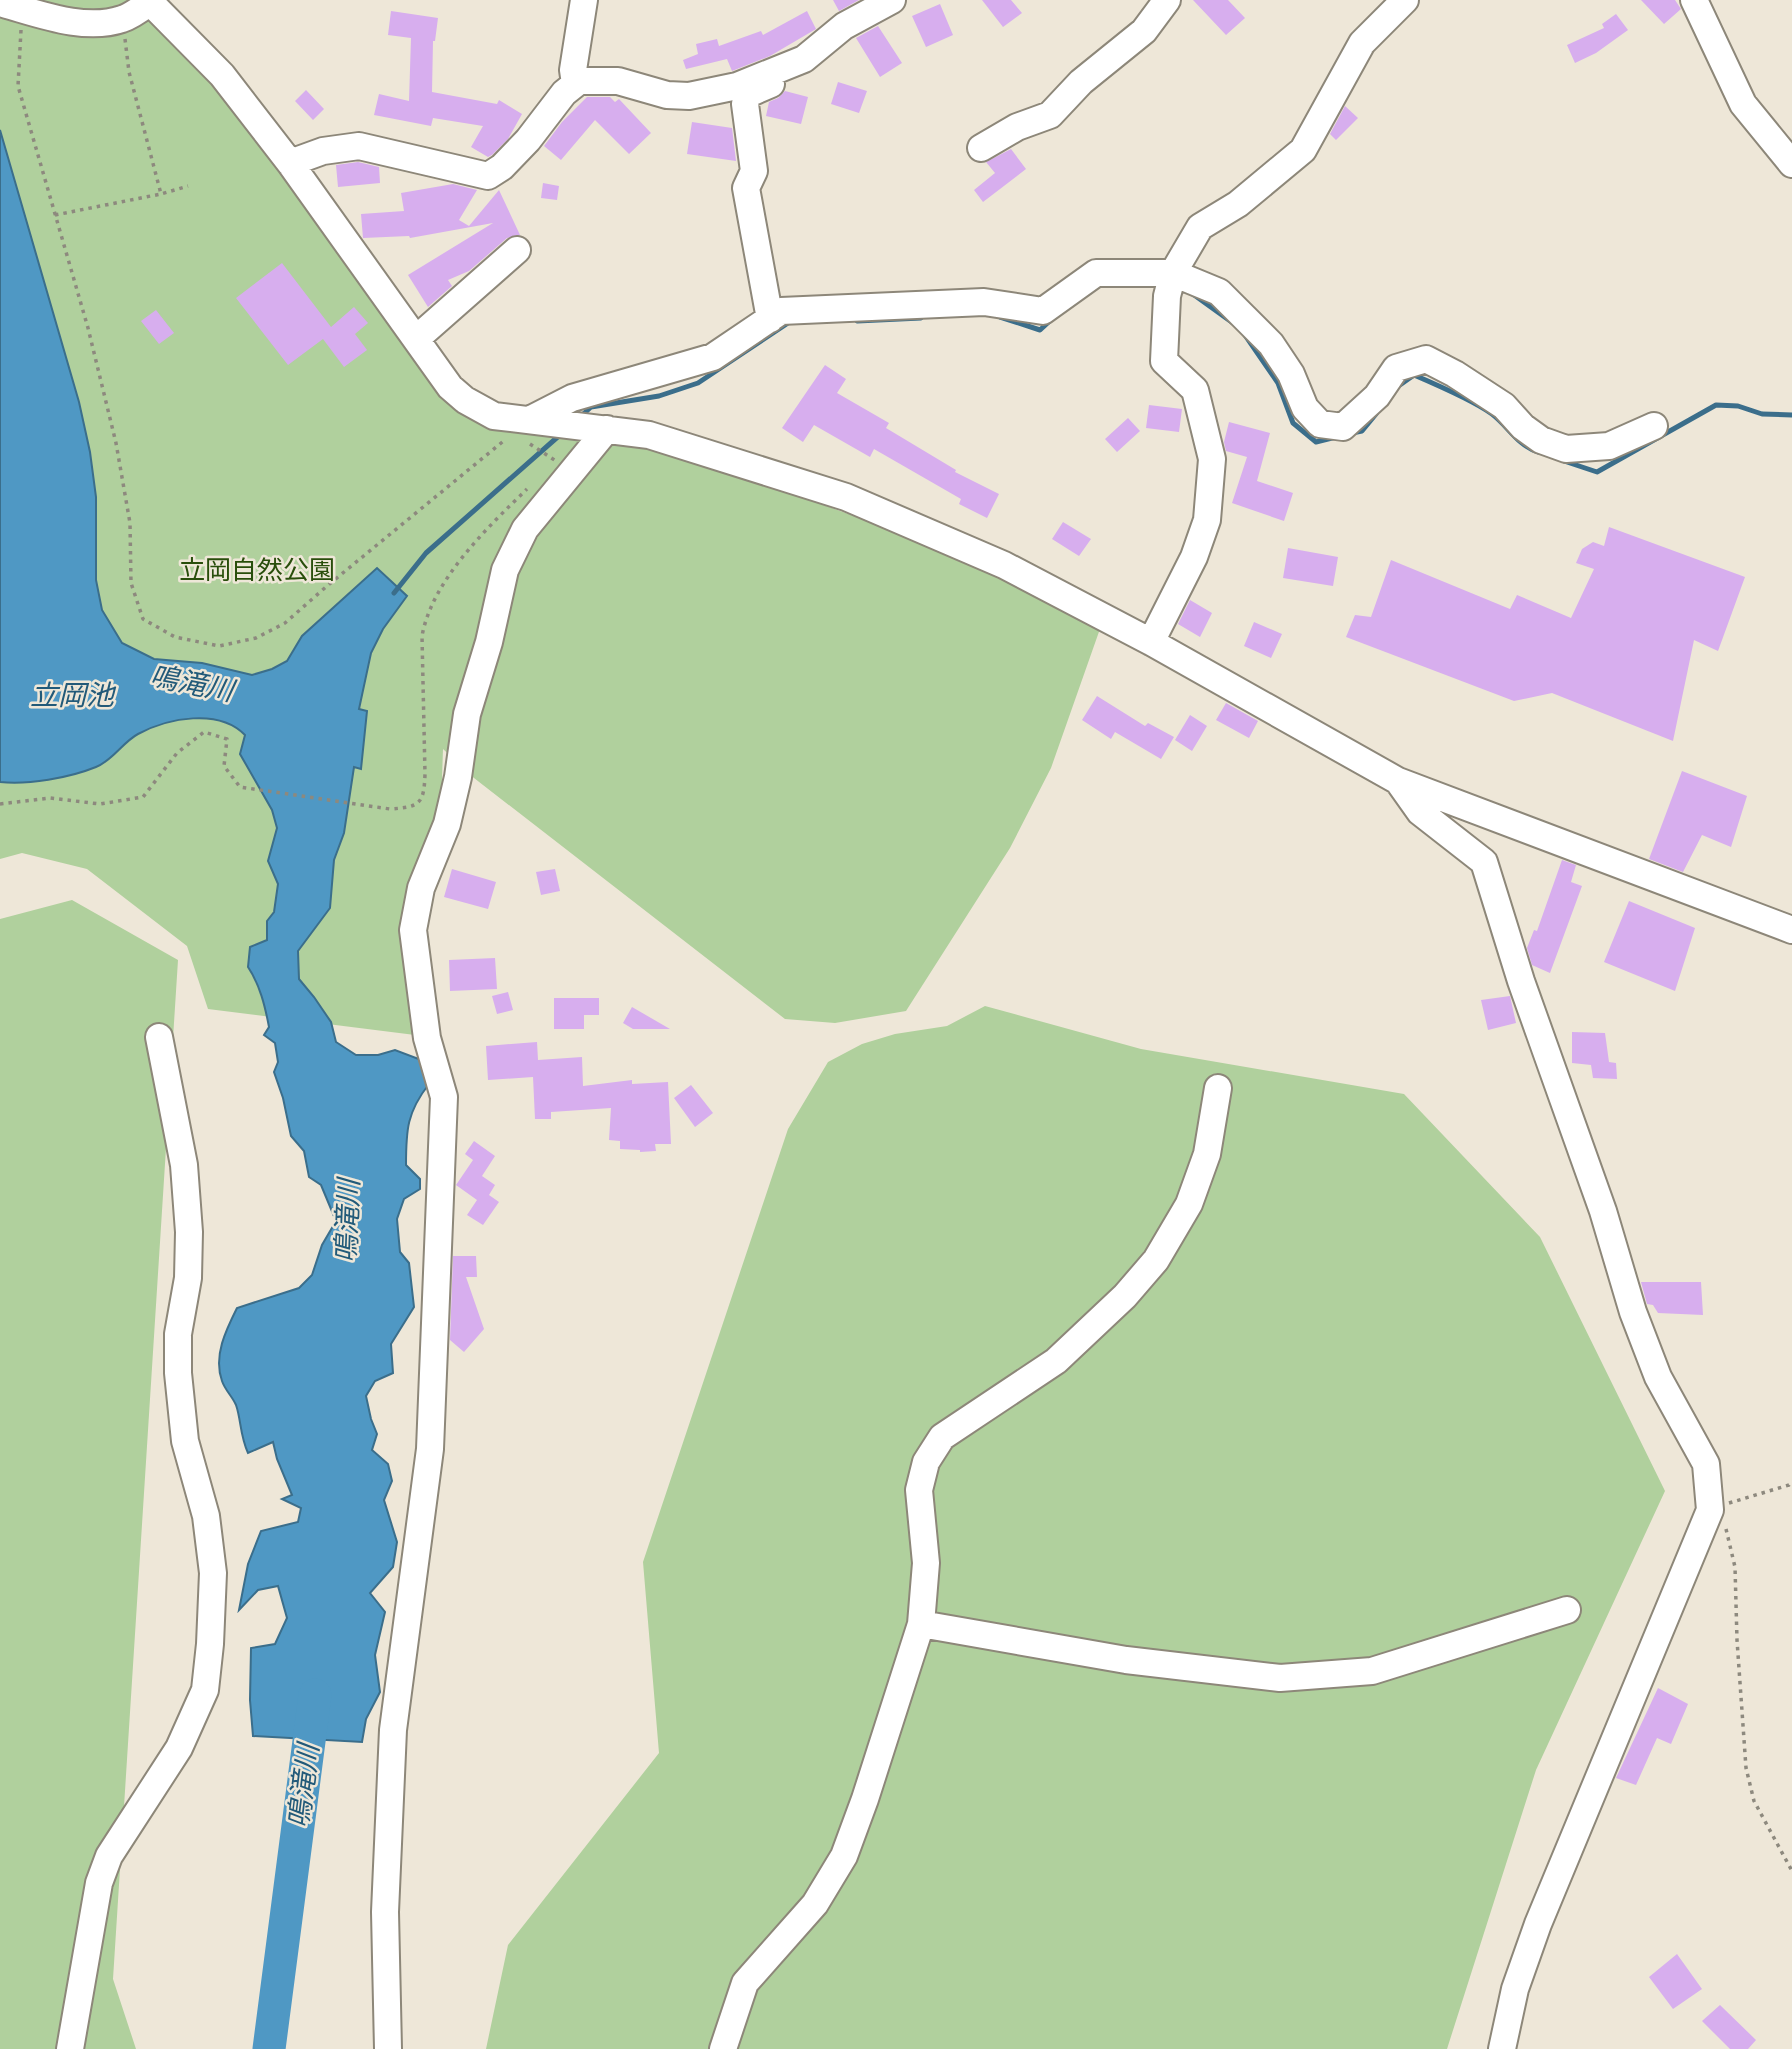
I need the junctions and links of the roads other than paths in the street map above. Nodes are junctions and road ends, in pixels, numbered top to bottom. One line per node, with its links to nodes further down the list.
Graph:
1 (584, 0): 9 (street)
2 (892, 0): 8 (street)
3 (1167, 0): 10 (street)
4 (1405, 0): 14 (street)
5 (1695, 0): 12 (street)
6 (149, 1): 7 (street); 11 (street)
7 (11, 6)
8 (789, 66): 9 (street); 15 (street)
9 (575, 84): 11 (street)
10 (981, 148)
11 (290, 163): 16 (street)
12 (1792, 164)
13 (517, 250): 16 (street)
14 (1170, 284): 15 (street); 17 (street); 20 (street)
15 (770, 319): 19 (street)
16 (416, 338): 19 (street)
17 (1654, 426)
18 (597, 428): 19 (street); 20 (street); 28 (street)
19 (527, 429)
20 (1151, 642): 21 (street)
21 (1398, 781): 22 (street); 30 (street)
22 (1792, 930)
23 (159, 1037): 27 (street)
24 (1218, 1088): 26 (street)
25 (1567, 1610): 26 (street)
26 (921, 1624): 29 (street)
27 (70, 2049)
28 (388, 2049)
29 (723, 2049)
30 (1502, 2049)

